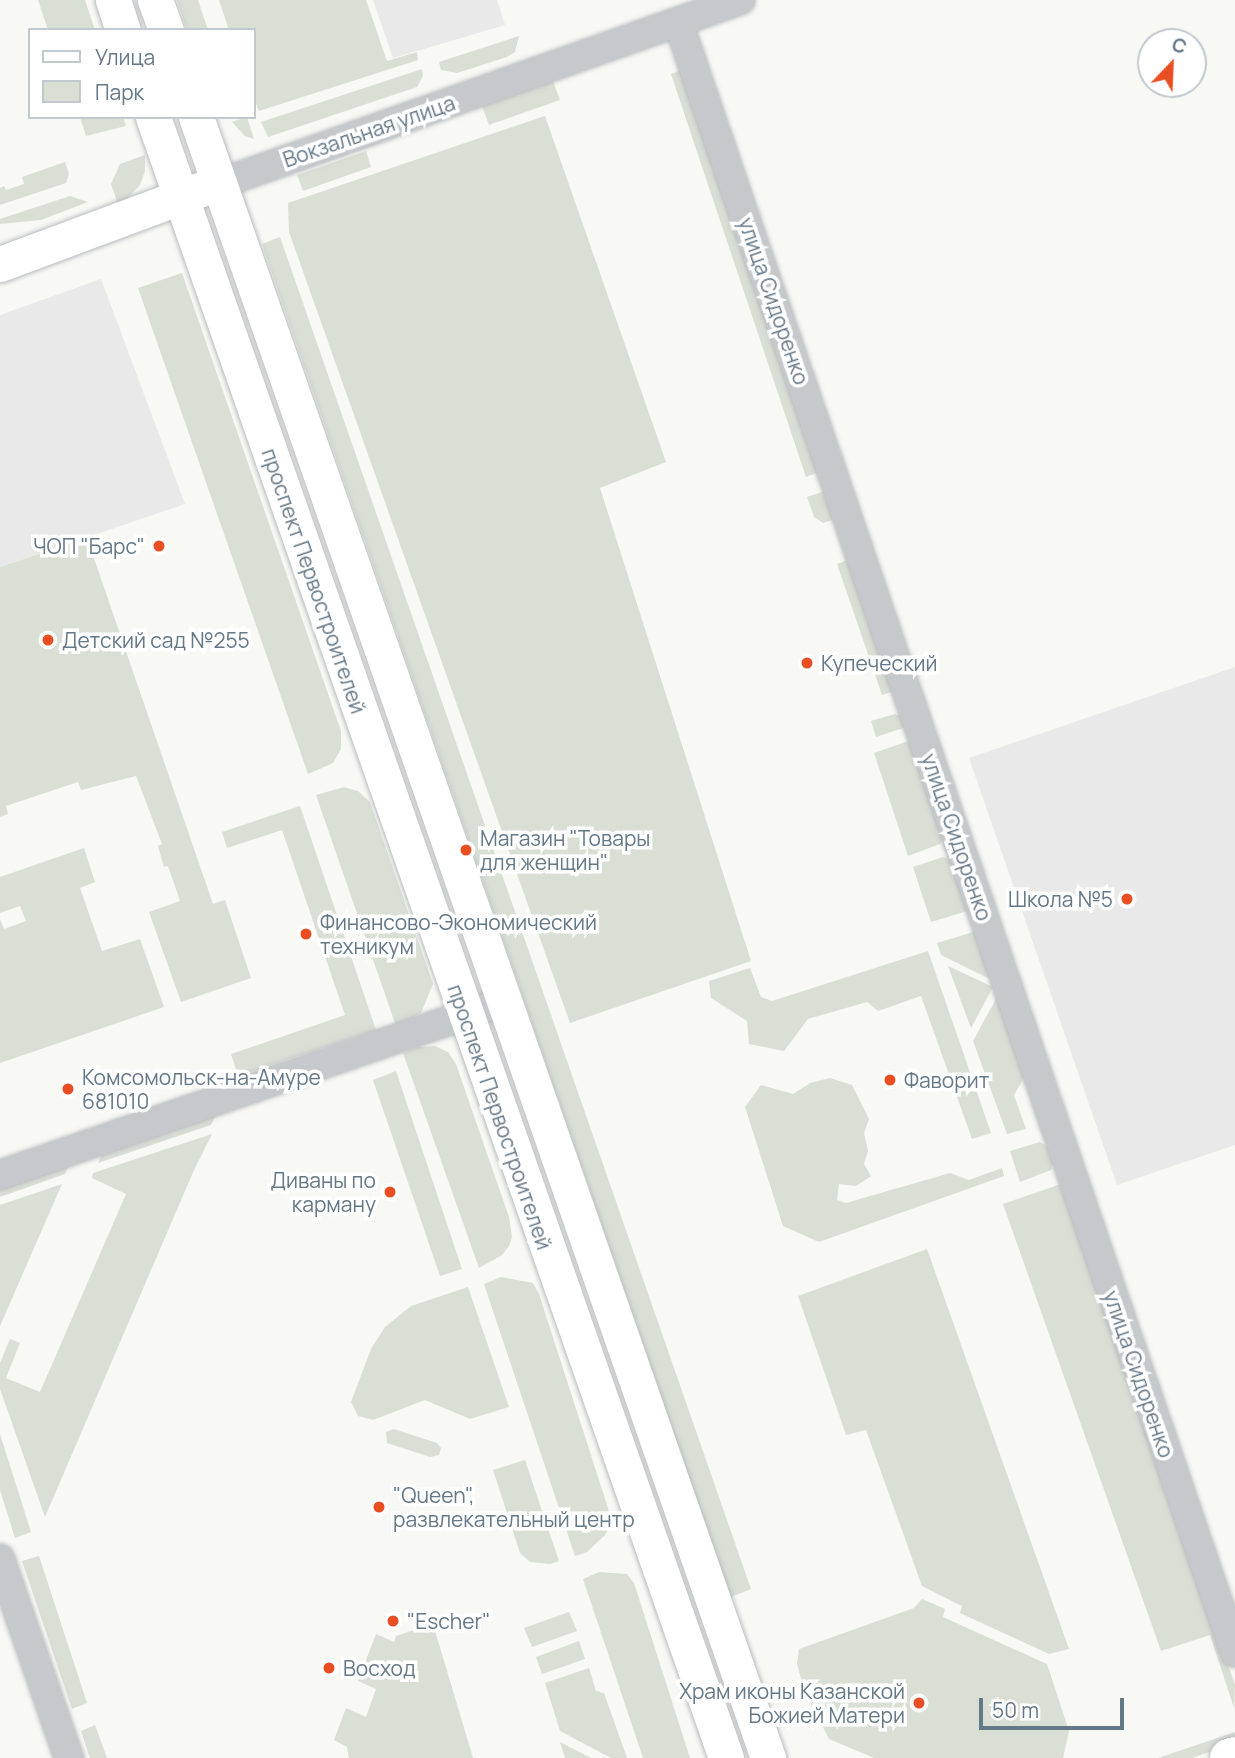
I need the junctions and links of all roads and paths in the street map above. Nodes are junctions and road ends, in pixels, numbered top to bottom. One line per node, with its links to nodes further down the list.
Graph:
1 (113, 0): 5 (main road)
2 (155, 0): 6 (main road)
3 (740, 0): 4 (street, Вокзальная улица)
4 (678, 22): 9 (street, Вокзальная улица); 18 (street, улица Сидоренко)
5 (122, 28)
6 (165, 28)
7 (154, 119): 10 (main road, проспект Первостроителей)
8 (197, 119): 9 (main road, проспект Первостроителей)
9 (219, 184): 10 (main road, Вокзальная улица); 12 (main road, проспект Первостроителей)
10 (182, 196): 11 (main road, Вокзальная улица); 13 (main road, проспект Первостроителей)
11 (0, 264)
12 (503, 1002): 13 (street); 15 (main road, проспект Первостроителей)
13 (465, 1015): 14 (street); 16 (main road, проспект Первостроителей)
14 (0, 1175)
15 (688, 1535): 16 (main road); 22 (main road, проспект Первостроителей)
16 (650, 1548): 21 (main road, проспект Первостроителей)
17 (0, 1559): 20 (street)
18 (1235, 1653)
19 (1235, 1756): 23 (highway)
20 (69, 1758)
21 (726, 1758)
22 (768, 1758)
23 (1229, 1758)

